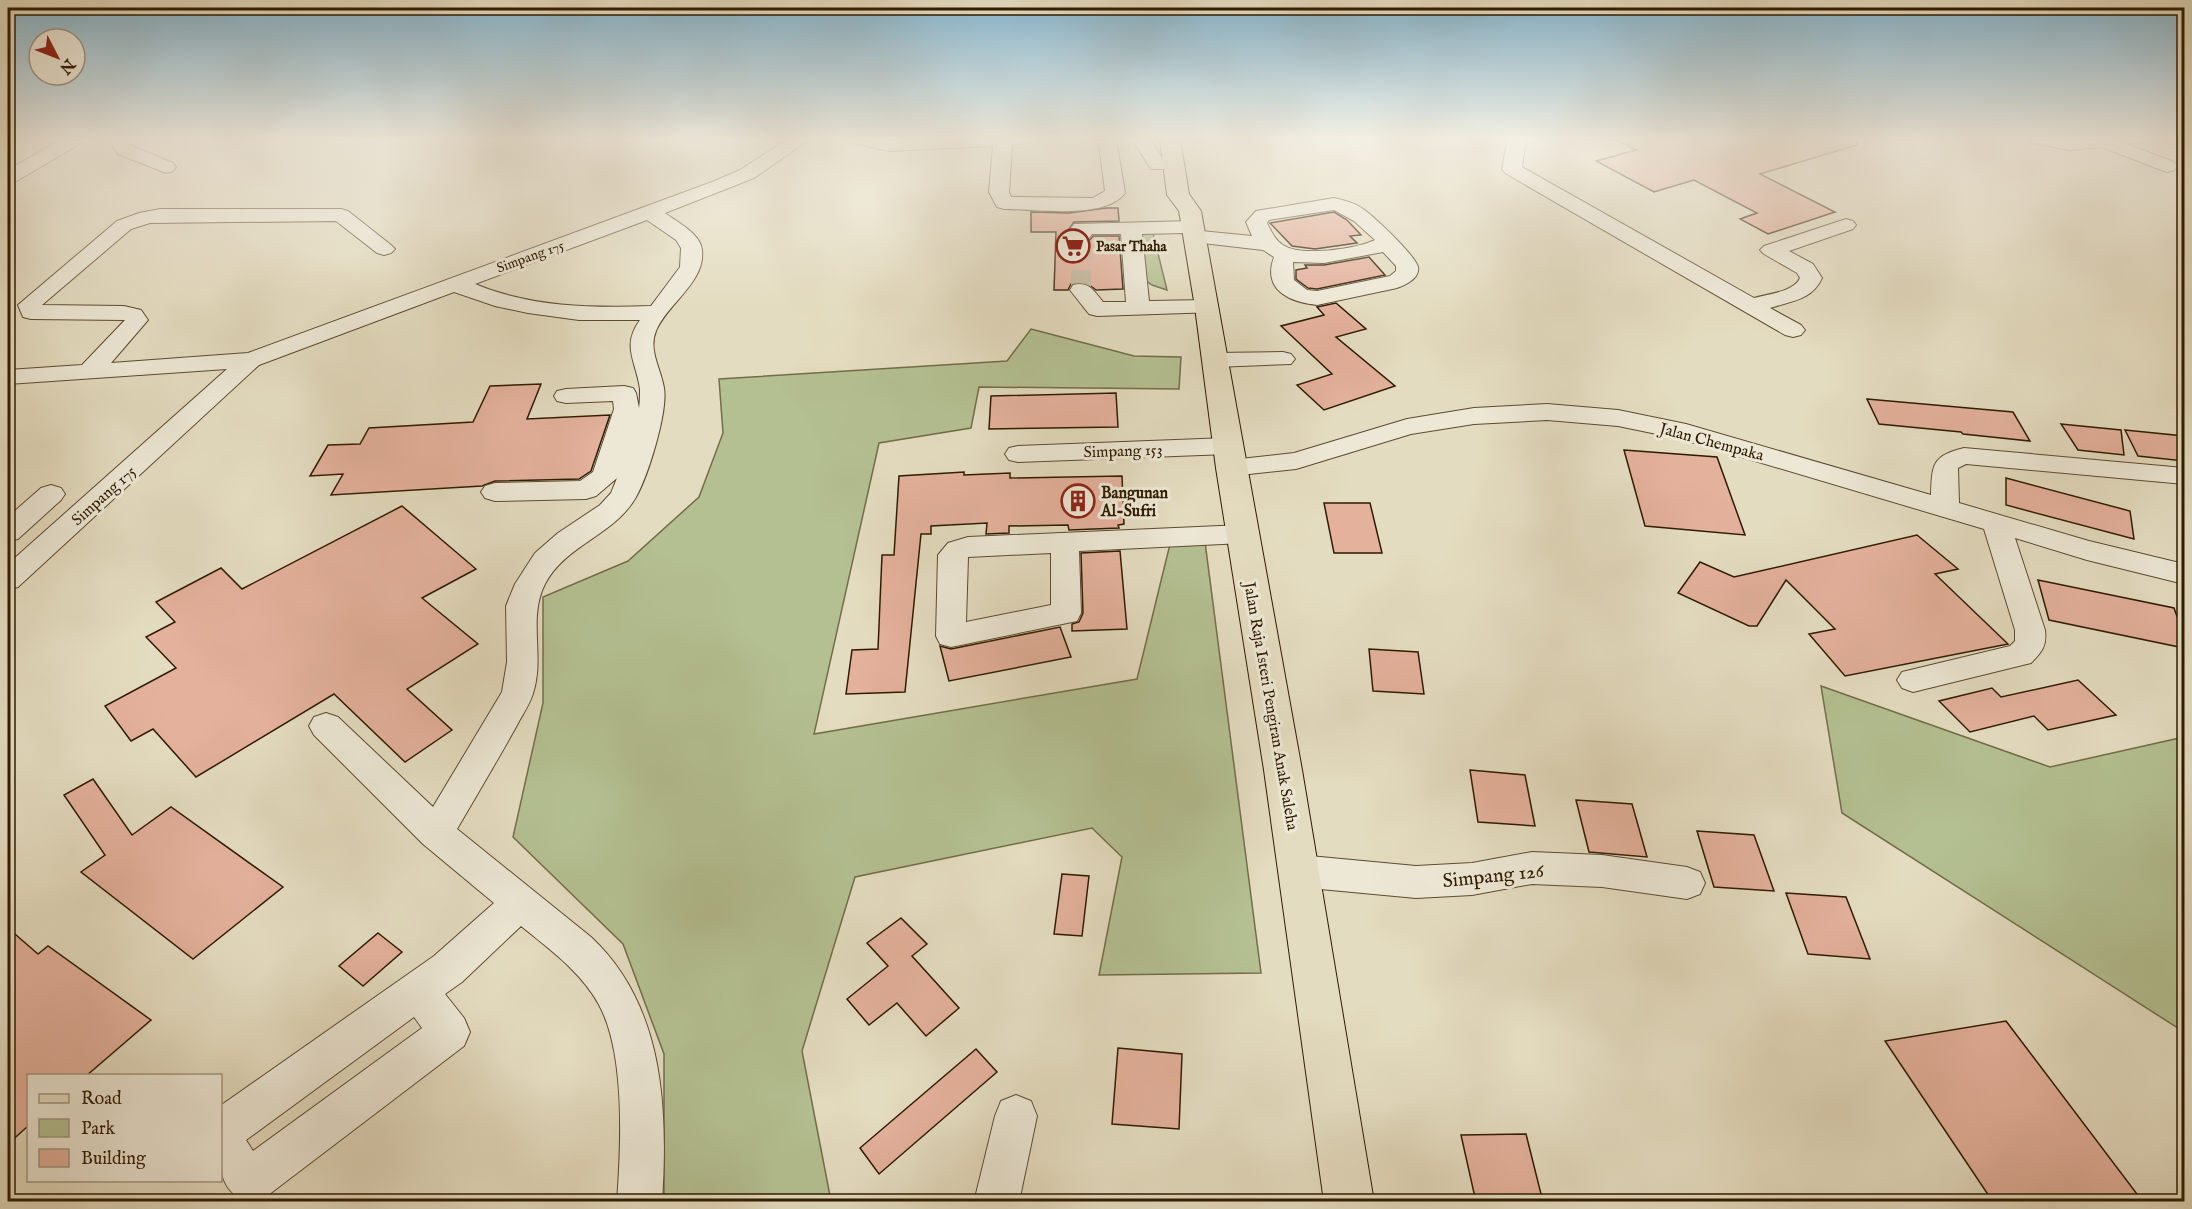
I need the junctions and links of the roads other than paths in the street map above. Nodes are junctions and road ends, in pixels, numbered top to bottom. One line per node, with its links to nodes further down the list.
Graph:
1 (692, 195): 7 (street, Simpang 175)
2 (1001, 195): 3 (street)
3 (1113, 195)
4 (1180, 195): 8 (main road, Jalan Raja Isteri Pengiran Anak Saleha)
5 (1198, 195): 8 (main road, Jalan Raja Isteri Pengiran Anak Saleha)
6 (1558, 195): 17 (street)
7 (650, 212): 15 (street, Simpang 175); 20 (street)
8 (1192, 224): 10 (street); 14 (street); 18 (main road, Jalan Raja Isteri Pengiran Anak Saleha)
9 (1846, 225): 17 (street)
10 (1131, 228): 11 (street); 19 (street)
11 (1082, 234)
12 (1386, 242): 14 (street); 14 (street); 14 (street)
13 (384, 249): 25 (street)
14 (1277, 250)
15 (454, 284): 20 (street); 23 (street, Simpang 175)
16 (1081, 290): 19 (street)
17 (1752, 306): 21 (street)
18 (1207, 307): 19 (street); 24 (main road, Jalan Raja Isteri Pengiran Anak Saleha)
19 (1138, 308)
20 (657, 313): 28 (street)
21 (1793, 330)
22 (1283, 359): 24 (street)
23 (251, 360): 25 (street, Simpang 175); 41 (street, Simpang 175)
24 (1215, 360): 30 (main road, Jalan Raja Isteri Pengiran Anak Saleha)
25 (90, 370): 26 (street, Simpang 175)
26 (8, 377)
27 (566, 396): 28 (street)
28 (639, 401): 31 (street)
29 (1018, 454): 30 (street, Simpang 153)
30 (1230, 457): 35 (street, Jalan Chempaka); 38 (main road, Jalan Raja Isteri Pengiran Anak Saleha)
31 (618, 476): 33 (street); 44 (street)
32 (2184, 476): 35 (street)
33 (495, 492)
34 (51, 494): 37 (street)
35 (1945, 508): 36 (street, Jalan Chempaka)
36 (1996, 524): 40 (street, Jalan Chempaka); 42 (street)
37 (8, 532)
38 (1243, 534): 39 (street); 45 (main road, Jalan Raja Isteri Pengiran Anak Saleha)
39 (1065, 543): 39 (street)
40 (2184, 574)
41 (8, 580)
42 (1913, 680)
43 (326, 726): 44 (street)
44 (436, 833): 47 (street)
45 (1299, 871): 46 (street, Simpang 126); 54 (main road, Jalan Raja Isteri Pengiran Anak Saleha)
46 (1687, 884)
47 (521, 902): 48 (street); 52 (street)
48 (418, 990): 50 (street); 51 (street)
49 (1016, 1116): 53 (street)
50 (222, 1131)
51 (222, 1141)
52 (639, 1202)
53 (996, 1202)
54 (1349, 1202)

